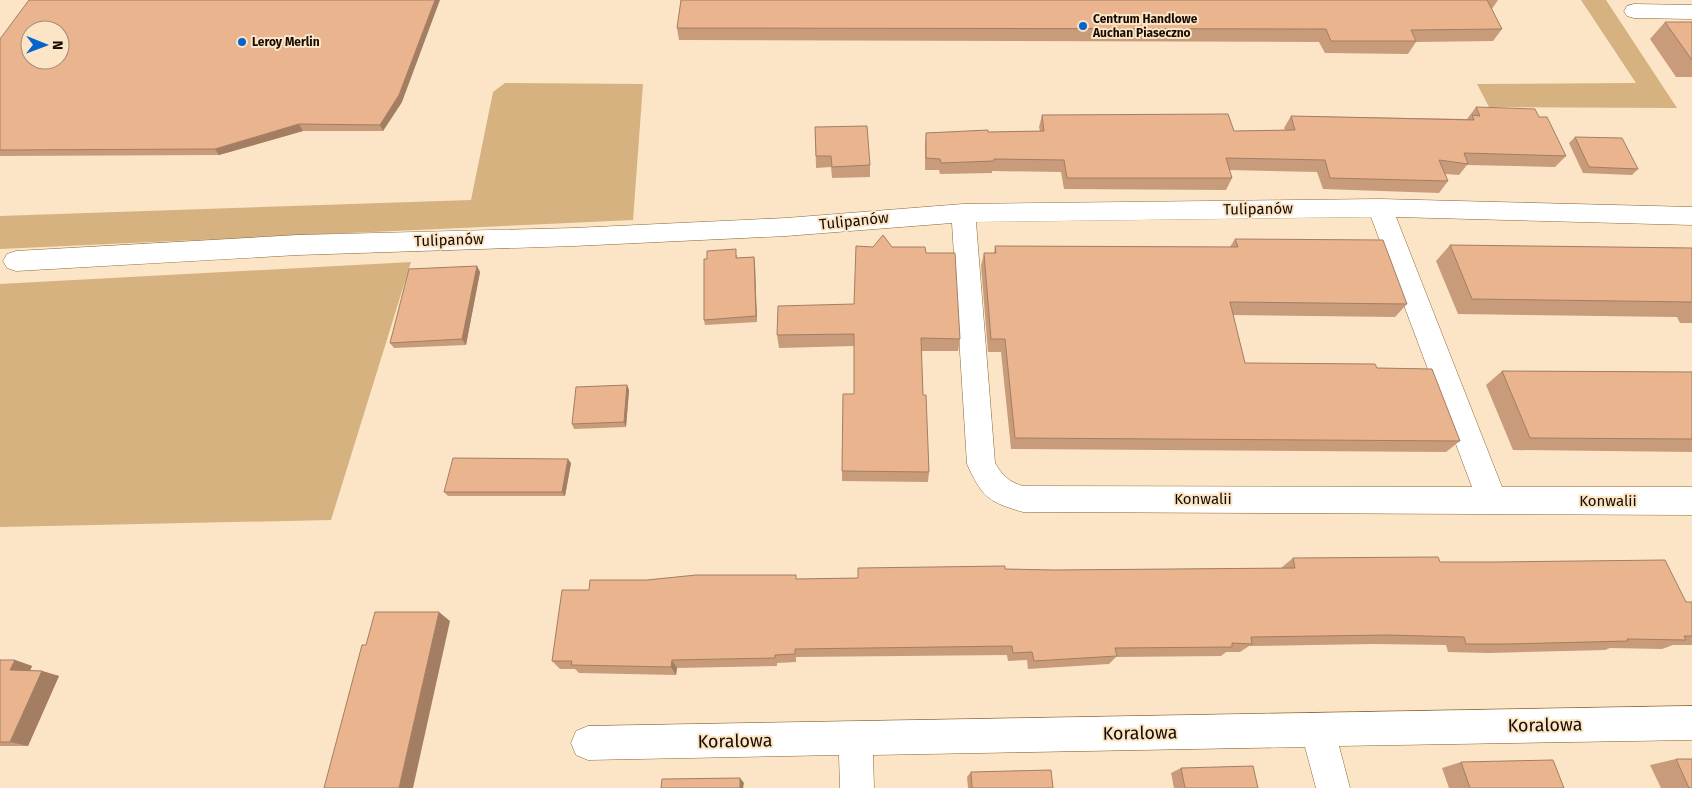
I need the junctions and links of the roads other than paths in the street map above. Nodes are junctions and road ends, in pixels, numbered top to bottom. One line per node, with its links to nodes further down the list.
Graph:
1 (1634, 11): 2 (street)
2 (1692, 12)
3 (1380, 208): 4 (street, Tulipanów); 5 (street, Tulipanów); 7 (street)
4 (963, 213): 6 (street, Tulipanów); 7 (street, Konwalii)
5 (1692, 216)
6 (16, 261)
7 (1492, 500): 8 (street, Konwalii)
8 (1692, 501)
9 (1692, 723): 10 (street, Koralowa)
10 (1317, 729): 11 (street, Koralowa); 14 (street)
11 (856, 740): 12 (street, Koralowa); 13 (street)
12 (588, 743)
13 (857, 788)
14 (1333, 788)

